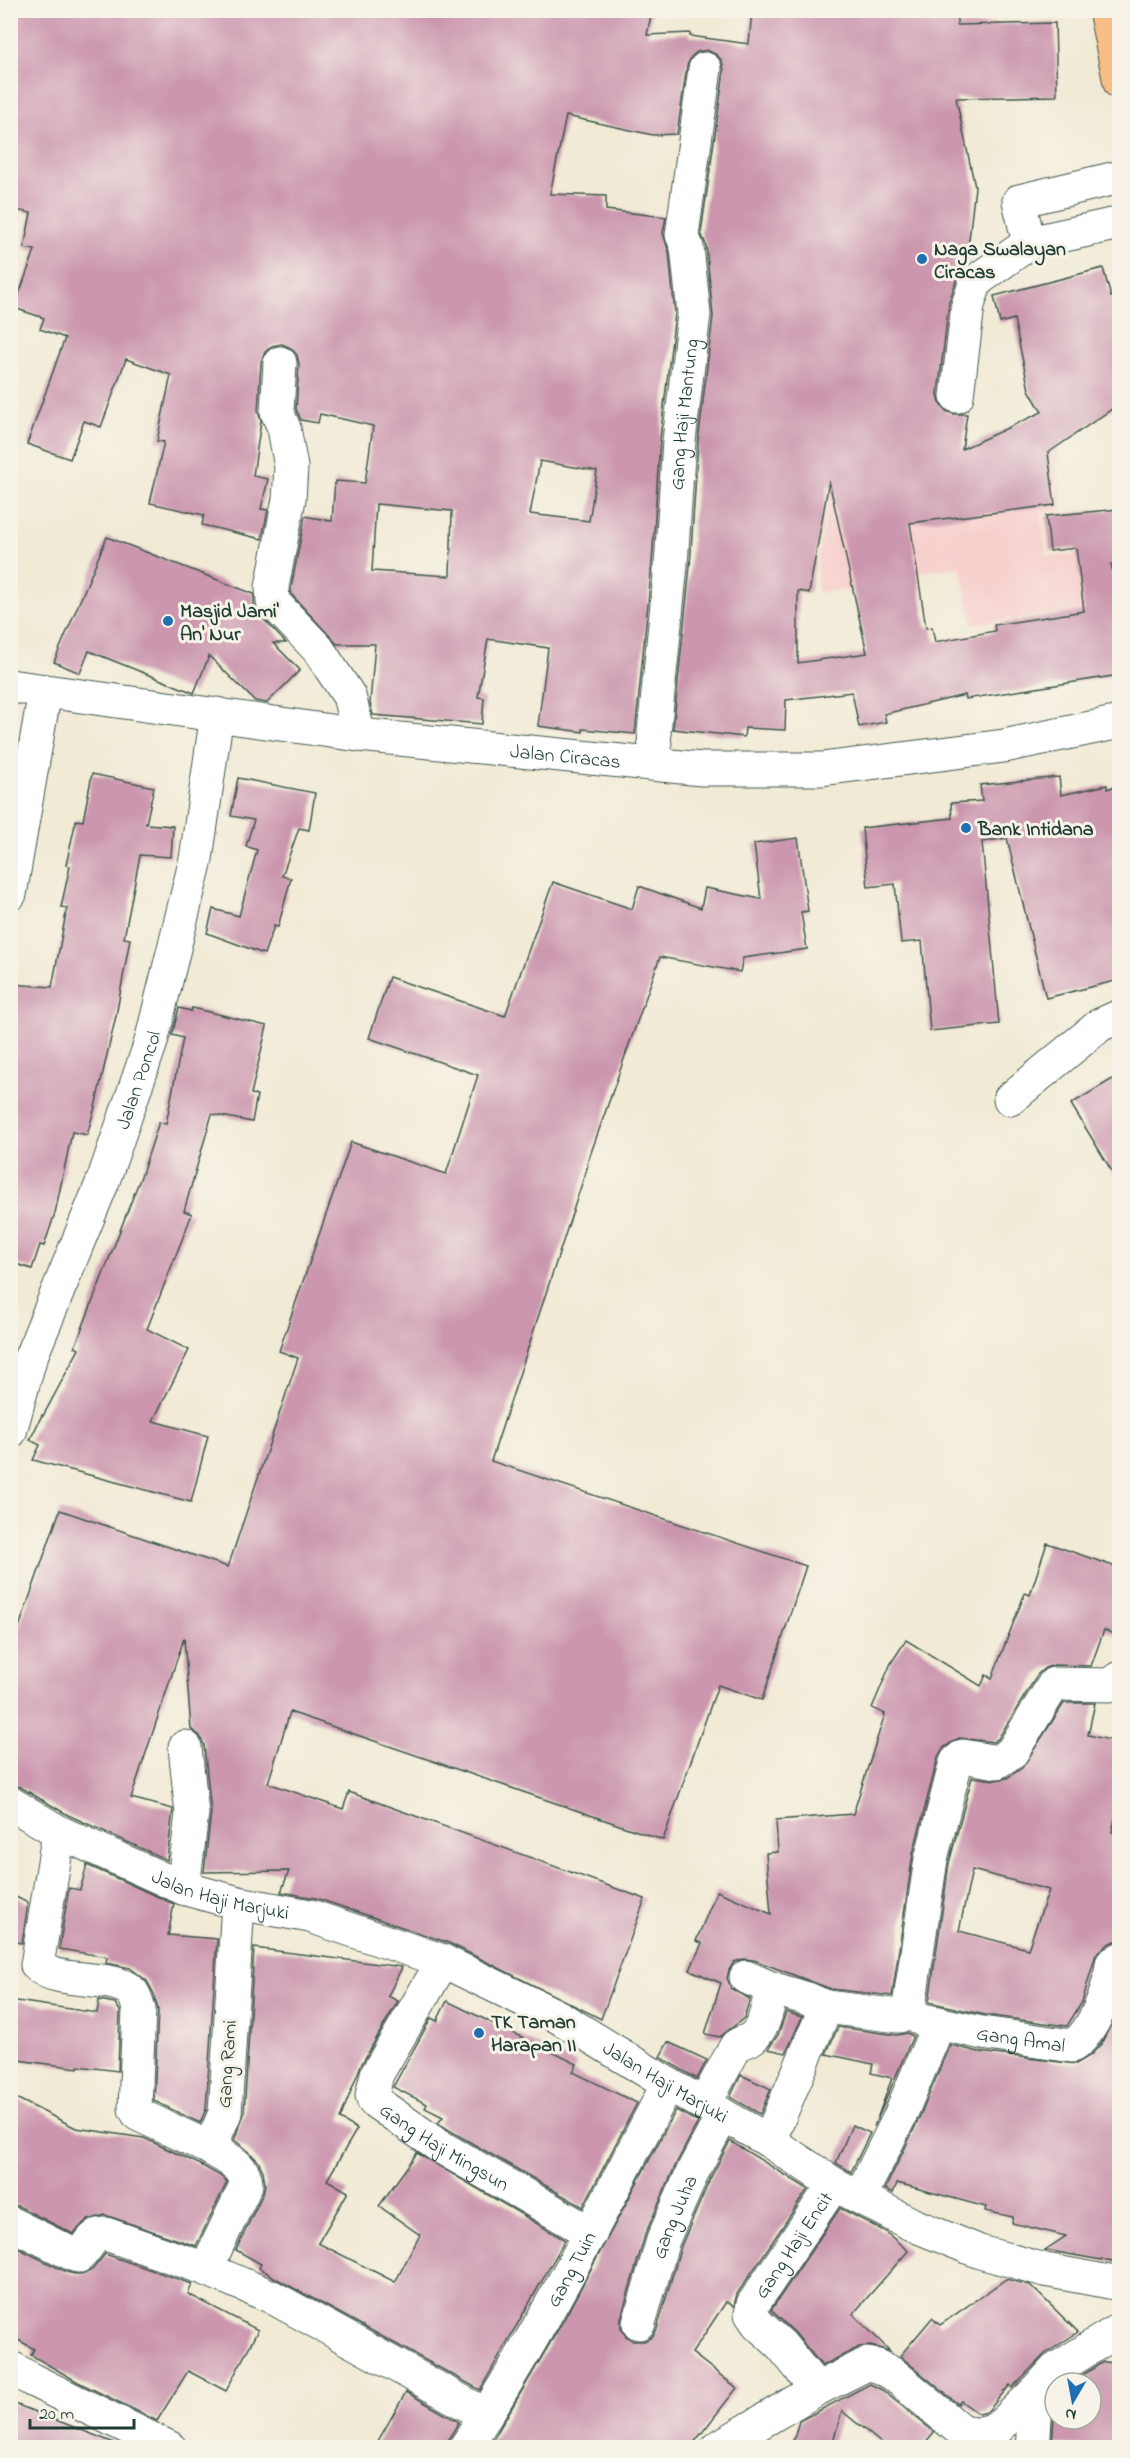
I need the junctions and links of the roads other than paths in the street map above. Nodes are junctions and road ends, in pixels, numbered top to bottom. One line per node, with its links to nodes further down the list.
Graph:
1 (1106, 10): 3 (highway)
2 (705, 69): 14 (street, Gang Haji Mantung)
3 (1119, 83)
4 (1119, 177): 6 (street)
5 (1119, 223): 6 (street)
6 (1029, 243): 8 (street)
7 (280, 363): 13 (street)
8 (957, 396)
9 (10, 686): 10 (street, Jalan Ciracas)
10 (45, 691): 11 (street, Jalan Ciracas); 15 (street)
11 (217, 714): 13 (street, Jalan Ciracas); 18 (street, Jalan Poncol)
12 (1119, 722): 14 (street, Jalan Ciracas)
13 (359, 735): 14 (street, Jalan Ciracas)
14 (656, 763)
15 (10, 894)
16 (1119, 1016): 17 (street)
17 (1010, 1099)
18 (10, 1432)
19 (1119, 1678): 29 (street)
20 (185, 1747): 23 (street)
21 (10, 1803): 22 (street, Jalan Haji Marjuki)
22 (59, 1832): 23 (street, Jalan Haji Marjuki); 34 (street)
23 (183, 1888): 24 (street, Jalan Haji Marjuki)
24 (238, 1903): 26 (street, Jalan Haji Marjuki); 34 (street, Gang Rami)
25 (1119, 1959): 30 (street, Gang Amal)
26 (443, 1961): 31 (street, Jalan Haji Marjuki); 37 (street, Gang Haji Mingsun)
27 (759, 1982): 28 (street, Gang Amal); 32 (street, Gang Juha)
28 (826, 2007): 29 (street, Gang Amal); 33 (street)
29 (908, 2013): 30 (street, Gang Amal)
30 (939, 2023): 35 (street)
31 (668, 2084): 32 (street, Jalan Haji Marjuki); 37 (street, Gang Tuin)
32 (714, 2109): 33 (street, Jalan Haji Marjuki); 40 (street, Gang Juha)
33 (769, 2141): 35 (street, Jalan Haji Marjuki)
34 (210, 2148): 38 (street)
35 (847, 2191): 39 (street, Jalan Haji Marjuki); 43 (street, Gang Haji Encit)
36 (10, 2223): 38 (street)
37 (591, 2233): 45 (street, Gang Tuin)
38 (206, 2269): 45 (street)
39 (1119, 2284)
40 (639, 2323)
41 (1119, 2329): 44 (street)
42 (10, 2367): 46 (street)
43 (818, 2389): 44 (street); 48 (street)
44 (1037, 2390): 49 (street)
45 (486, 2415): 47 (street, Gang Tuin)
46 (170, 2448)
47 (465, 2448)
48 (717, 2448)
49 (1033, 2448)

